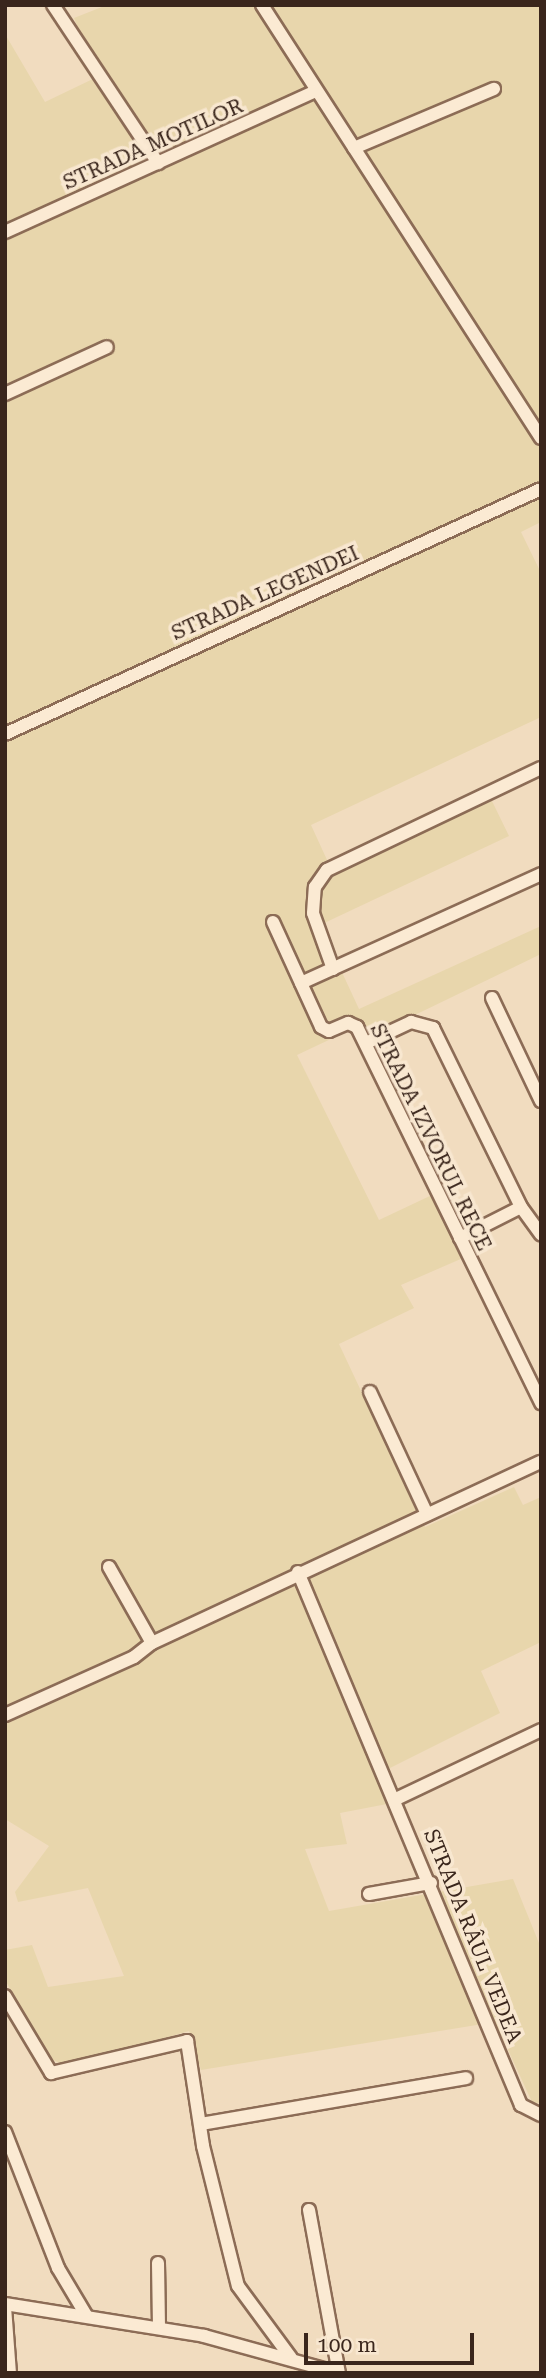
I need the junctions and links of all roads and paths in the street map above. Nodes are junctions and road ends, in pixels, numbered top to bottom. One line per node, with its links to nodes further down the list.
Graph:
1 (53, 5): 6 (street)
2 (262, 5): 4 (street)
3 (494, 89): 5 (street)
4 (316, 91): 5 (street); 6 (street, STRADA MOTILOR)
5 (354, 148): 10 (street)
6 (158, 163): 7 (street, STRADA MOTILOR)
7 (5, 232)
8 (107, 347): 9 (street)
9 (5, 394)
10 (541, 438)
11 (541, 489): 12 (street, STRADA LEGENDEI)
12 (5, 734)
13 (541, 768): 16 (street)
14 (541, 874): 16 (street)
15 (273, 922): 17 (street, STRADA IZVORUL RECE)
16 (333, 969): 17 (street)
17 (301, 983): 19 (street, STRADA IZVORUL RECE)
18 (492, 998): 20 (street)
19 (366, 1043): 21 (street); 23 (street, STRADA IZVORUL RECE)
20 (541, 1101)
21 (521, 1207): 22 (street); 23 (street)
22 (541, 1235)
23 (460, 1238): 25 (street, STRADA IZVORUL RECE)
24 (370, 1392): 27 (street)
25 (541, 1403)
26 (541, 1462): 27 (street)
27 (427, 1514): 29 (street)
28 (109, 1567): 30 (street)
29 (298, 1572): 30 (street); 33 (street, STRADA RÂUL VEDEA)
30 (152, 1643): 31 (street)
31 (5, 1715)
32 (541, 1730): 33 (street)
33 (396, 1799): 34 (street, STRADA RÂUL VEDEA)
34 (430, 1884): 35 (street); 38 (street, STRADA RÂUL VEDEA)
35 (369, 1894)
36 (5, 1996): 39 (street)
37 (466, 2078): 39 (street)
38 (540, 2115)
39 (201, 2124): 46 (street)
40 (5, 2132): 44 (street)
41 (309, 2210): 48 (street)
42 (158, 2263): 45 (street)
43 (5, 2305): 44 (street); 47 (street)
44 (86, 2315): 45 (street)
45 (159, 2328): 46 (street)
46 (291, 2358): 48 (street)
47 (10, 2373)
48 (338, 2373)

